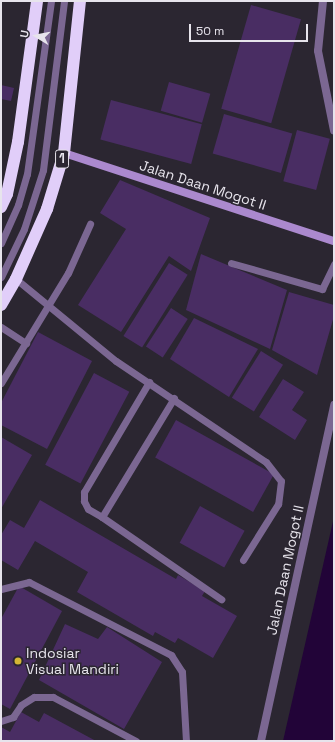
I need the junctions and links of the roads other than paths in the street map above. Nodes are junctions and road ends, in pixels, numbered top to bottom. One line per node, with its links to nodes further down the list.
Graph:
1 (37, 1): 8 (highway)
2 (52, 1): 12 (lane)
3 (64, 1): 15 (lane)
4 (80, 1): 7 (highway, 1)
5 (323, 1): 6 (street)
6 (334, 130)
7 (64, 153): 11 (street, Jalan Daan Mogot II); 16 (highway, 1)
8 (4, 192): 9 (highway)
9 (1, 207)
10 (90, 224): 18 (lane)
11 (334, 241)
12 (1, 243)
13 (231, 263): 14 (lane)
14 (334, 264)
15 (1, 277)
16 (16, 279): 17 (highway, 1); 18 (lane)
17 (1, 305)
18 (49, 307): 20 (lane); 21 (lane)
19 (1, 326): 20 (lane)
20 (26, 343): 22 (lane)
21 (149, 382): 23 (lane); 25 (lane)
22 (1, 383)
23 (174, 398): 25 (lane); 26 (lane)
24 (334, 405): 32 (street, Jalan Daan Mogot II)
25 (102, 517): 28 (lane)
26 (243, 560)
27 (1, 589): 31 (lane)
28 (221, 599)
29 (1, 721): 30 (lane)
30 (136, 741)
31 (186, 741)
32 (261, 741)

